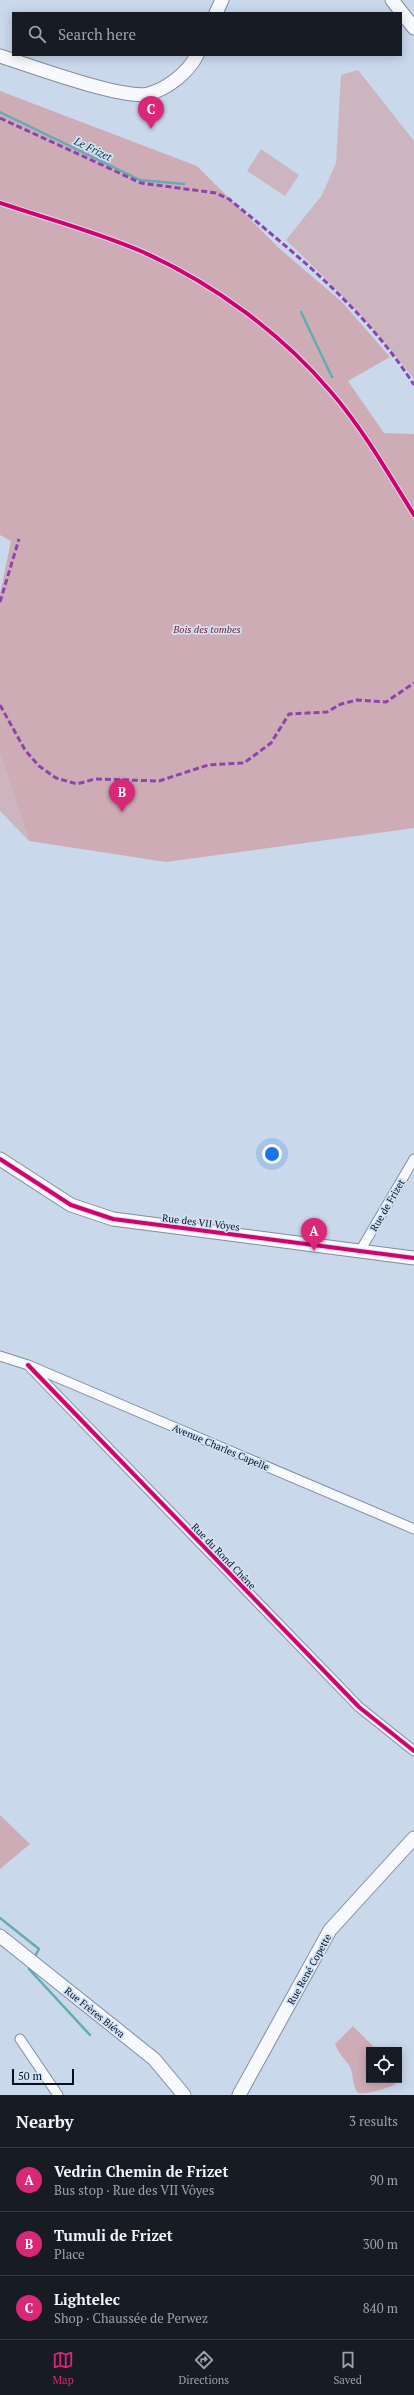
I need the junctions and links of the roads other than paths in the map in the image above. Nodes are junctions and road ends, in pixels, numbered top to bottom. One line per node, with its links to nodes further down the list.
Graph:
1 (222, 0): 3 (street)
2 (392, 0): 4 (street)
3 (216, 12)
4 (401, 12)
5 (402, 13): 6 (street)
6 (414, 28)
7 (0, 56): 8 (street)
8 (196, 56)
9 (0, 1159): 11 (street, Rue des VII Vôyes)
10 (414, 1159): 11 (street, Rue de Frizet)
11 (360, 1251): 12 (street, Rue des VII Vôyes)
12 (414, 1258)
13 (0, 1356): 14 (street)
14 (28, 1364): 15 (street, Avenue Charles Capelle); 16 (street, Rue du Rond Chêne)
15 (414, 1529)
16 (414, 1752)
17 (414, 1838): 22 (street, Rue René Copette)
18 (0, 1936): 21 (street, Rue Frères Biéva)
19 (20, 2039): 20 (street)
20 (58, 2095)
21 (184, 2095)
22 (239, 2095)

